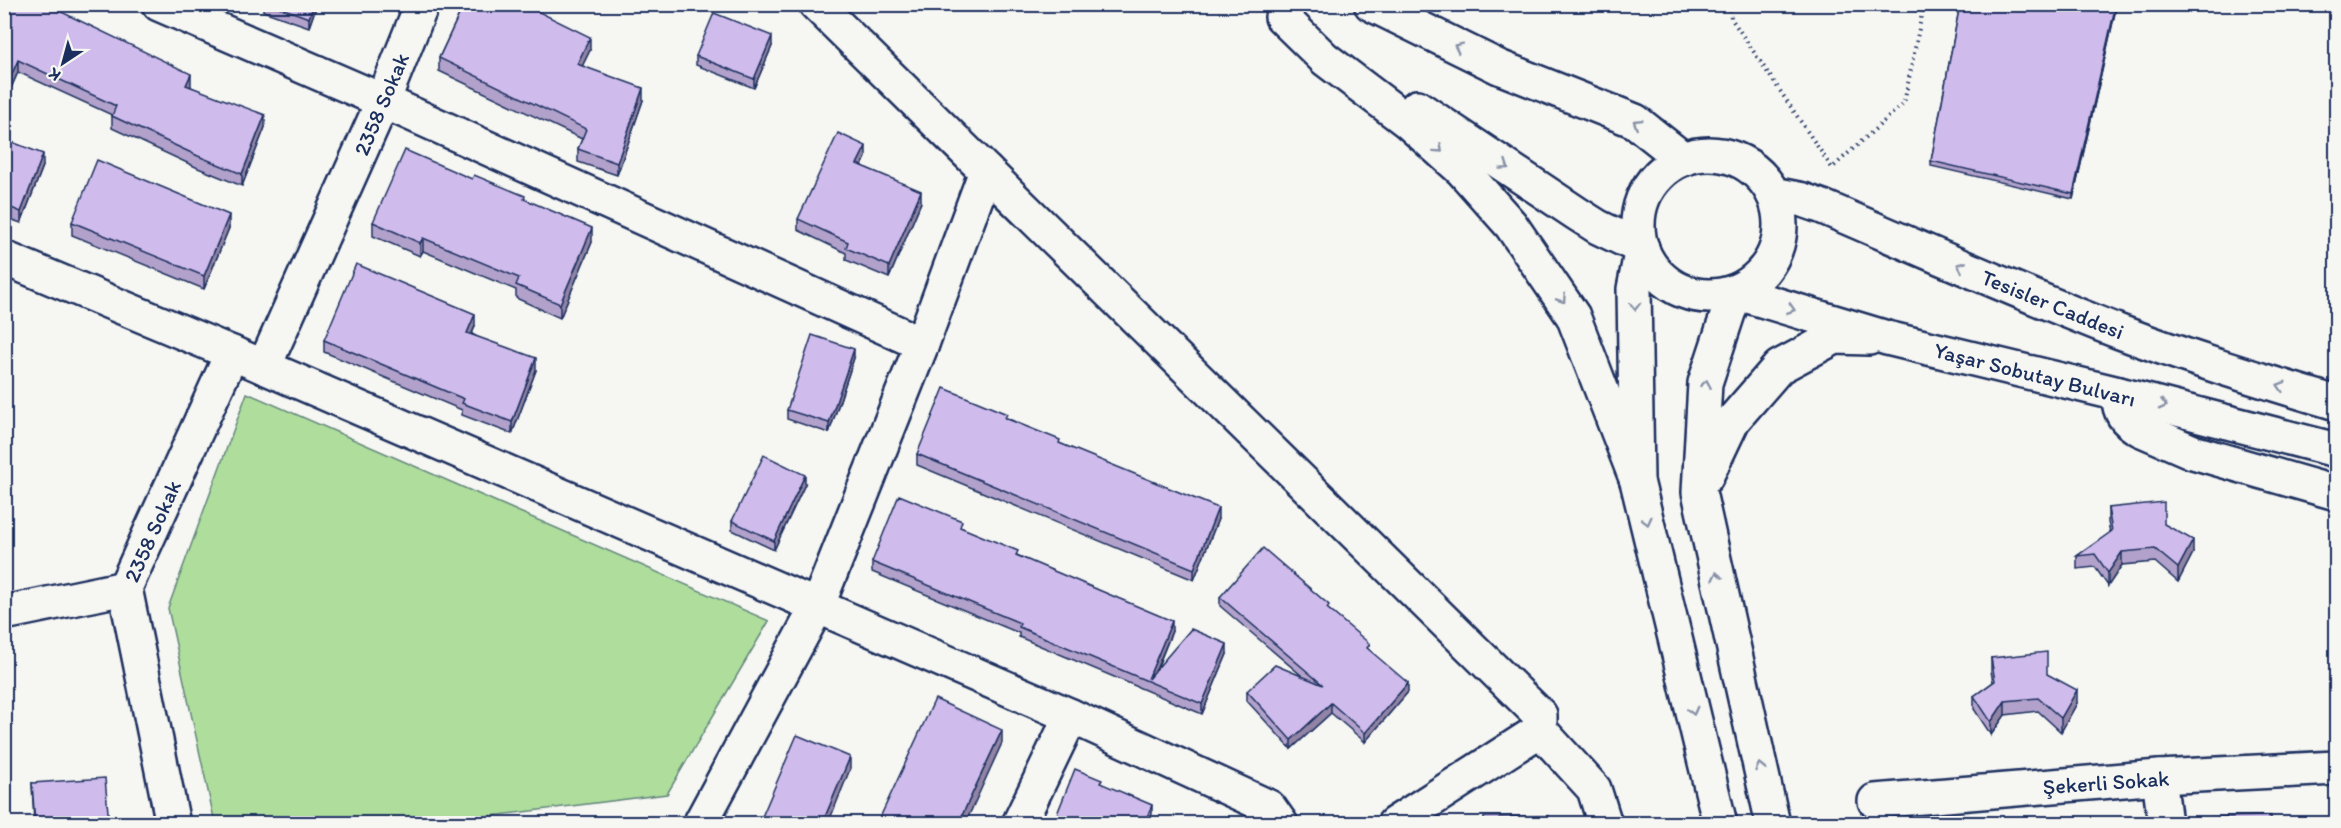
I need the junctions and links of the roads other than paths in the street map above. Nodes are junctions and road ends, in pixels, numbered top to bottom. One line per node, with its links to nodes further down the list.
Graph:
1 (159, 4): 6 (street)
2 (422, 4): 6 (street, 2358 Sokak)
3 (816, 4): 8 (street)
4 (1371, 4): 7 (street, one-way to 4)
5 (1273, 11): 10 (street, one-way to 10); 20 (street, one-way to 20)
6 (383, 100): 14 (street); 16 (street, 2358 Sokak)
7 (1683, 159): 9 (street); 10 (street)
8 (986, 171): 14 (street); 27 (street)
9 (1773, 194): 12 (street); 18 (street, Tesisler Caddesi, one-way to 9)
10 (1642, 248): 12 (street); 20 (street, one-way to 20)
11 (4, 258): 15 (street)
12 (1735, 292): 13 (street, Yaşar Sobutay Bulvarı, one-way to 13); 21 (street, one-way to 12)
13 (1887, 338): 17 (street, Yaşar Sobutay Bulvarı); 21 (street)
14 (922, 344): 24 (street)
15 (232, 353): 16 (street); 23 (street, 2358 Sokak)
16 (264, 367): 24 (street)
17 (2118, 394): 19 (street, Yaşar Sobutay Bulvarı, one-way to 19); 22 (street)
18 (2337, 403)
19 (2337, 450)
20 (1637, 481): 37 (street, one-way to 37)
21 (1699, 492): 38 (street, one-way to 21)
22 (2337, 493)
23 (125, 588): 25 (street); 31 (street, 2358 Sokak)
24 (817, 607): 26 (street); 32 (street)
25 (4, 613)
26 (1071, 716): 33 (street); 34 (street)
27 (1540, 730): 35 (street); 36 (street)
28 (2337, 768): 29 (street, Şekerli Sokak)
29 (2159, 777): 30 (street, Şekerli Sokak); 39 (street)
30 (1875, 801)
31 (173, 824)
32 (700, 824)
33 (1020, 824)
34 (1281, 824)
35 (1394, 824)
36 (1605, 824)
37 (1720, 824)
38 (1773, 824)
39 (2165, 824)

